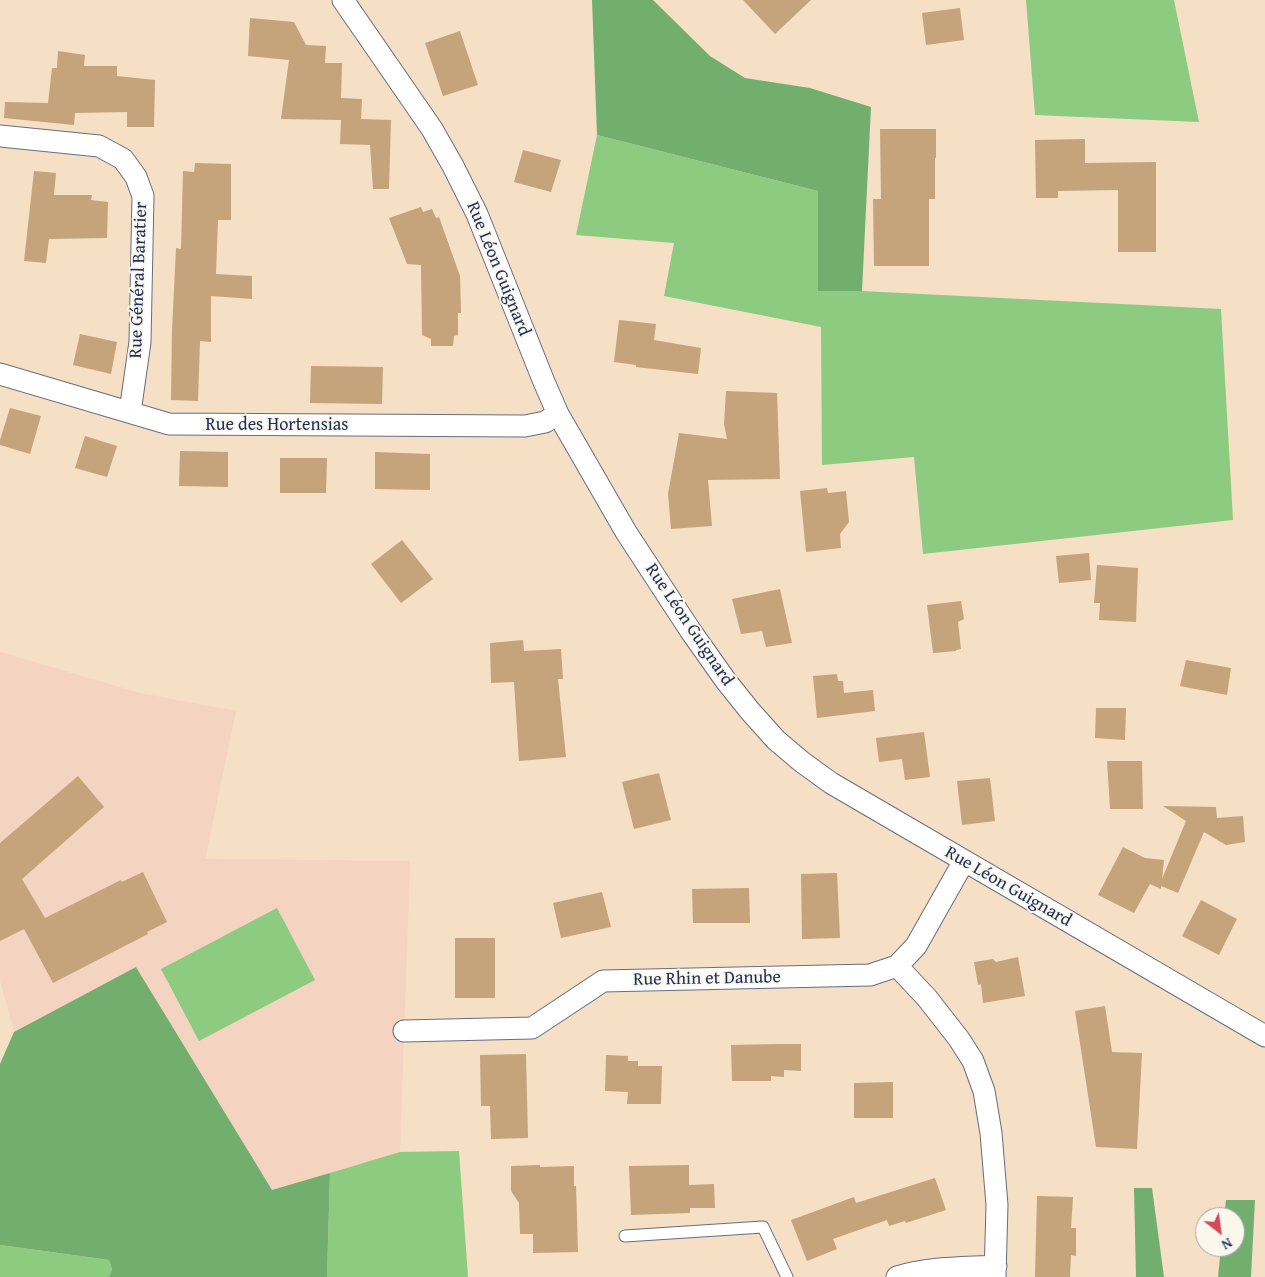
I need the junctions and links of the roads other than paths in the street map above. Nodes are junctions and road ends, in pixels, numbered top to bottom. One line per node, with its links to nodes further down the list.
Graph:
1 (343, 0): 5 (street, Rue Léon Guignard)
2 (0, 136): 4 (street, Rue Général Baratier)
3 (0, 374): 4 (street, Rue des Hortensias)
4 (130, 412): 5 (street, Rue des Hortensias)
5 (558, 414): 6 (street, Rue Léon Guignard)
6 (964, 862): 7 (street, Rue Rhin et Danube); 9 (street, Rue Léon Guignard)
7 (897, 966): 8 (street, Rue Rhin et Danube); 11 (street)
8 (404, 1031)
9 (1265, 1036)
10 (625, 1236): 12 (lane)
11 (995, 1272): 13 (street)
12 (787, 1277)
13 (897, 1277)

